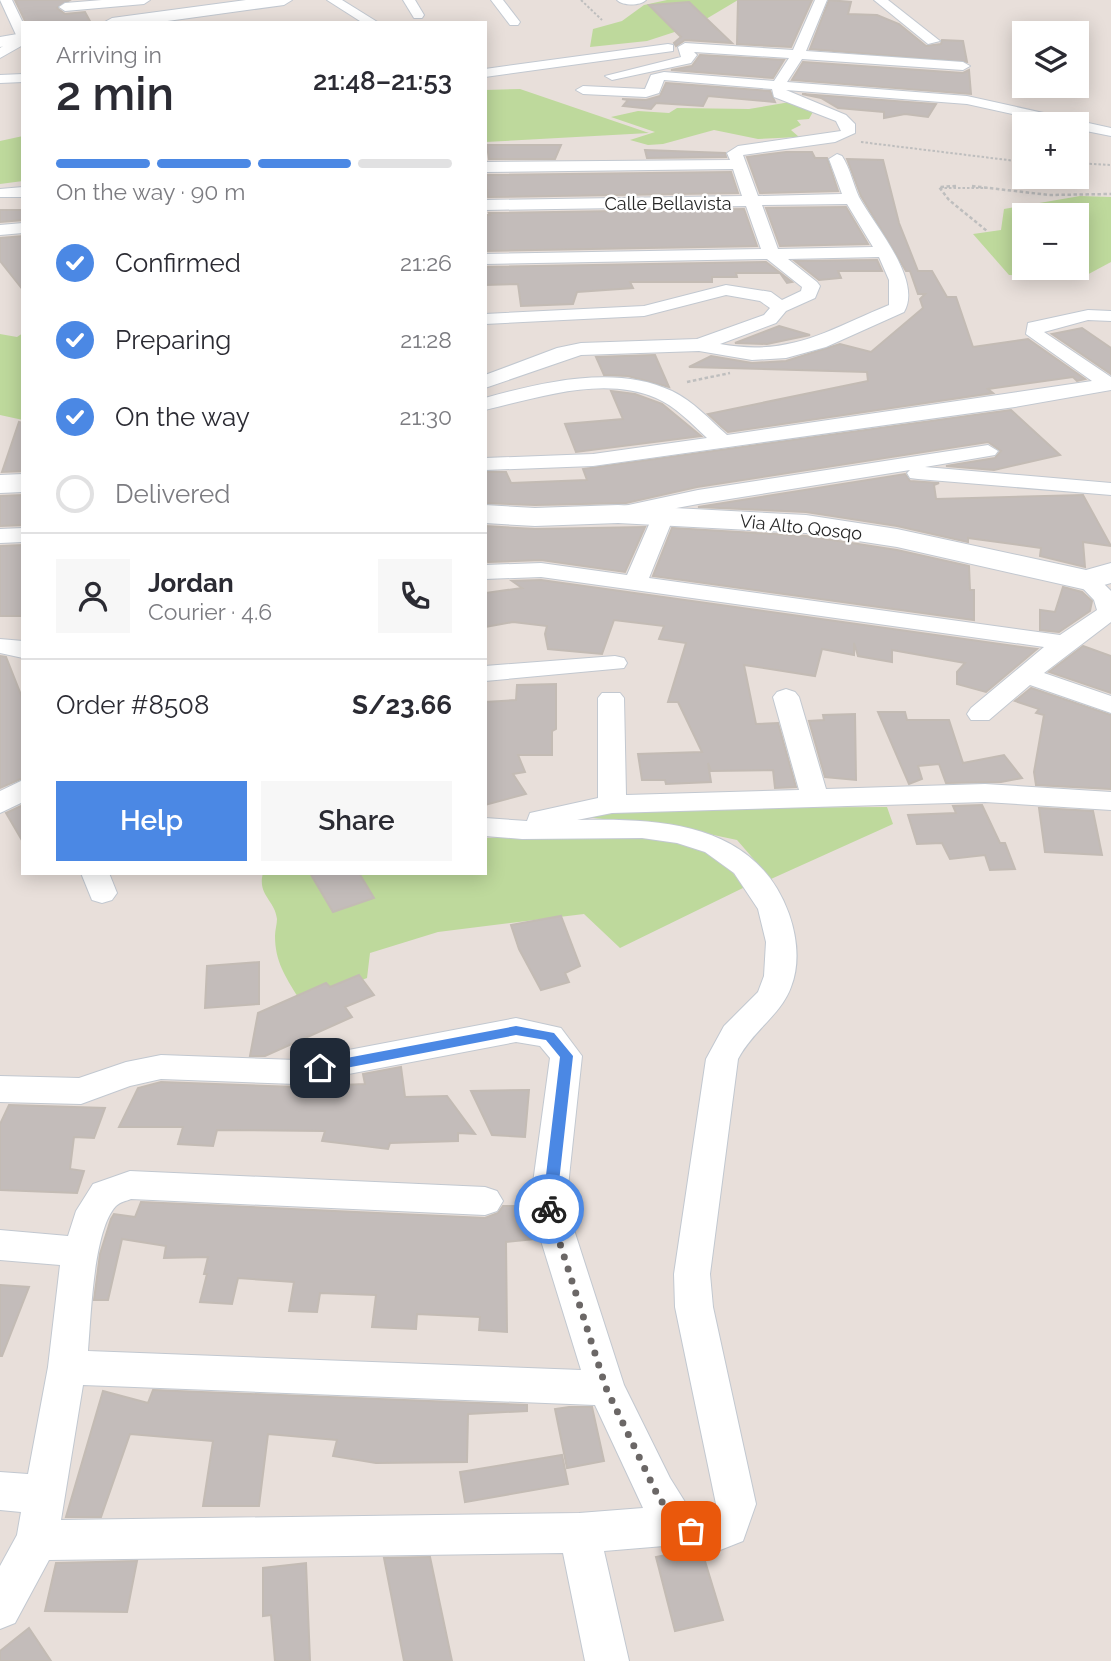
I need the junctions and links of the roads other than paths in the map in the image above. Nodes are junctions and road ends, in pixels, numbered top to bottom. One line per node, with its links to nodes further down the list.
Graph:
1 (6, 0): 17 (street)
2 (144, 0): 11 (street)
3 (284, 0): 14 (street)
4 (333, 0): 15 (street)
5 (409, 0): 13 (street)
6 (497, 0): 16 (street)
7 (623, 0): 8 (street)
8 (640, 0)
9 (821, 0): 23 (street)
10 (880, 0): 20 (street)
11 (112, 2): 12 (street); 14 (street)
12 (65, 7)
13 (418, 15)
14 (118, 21)
15 (370, 21)
16 (513, 22)
17 (21, 33)
18 (21, 37): 21 (street)
19 (21, 38): 24 (street)
20 (933, 41)
21 (0, 42)
22 (685, 47): 23 (street); 26 (street); 27 (street)
23 (799, 53): 25 (street); 30 (street)
24 (0, 54)
25 (963, 66)
26 (487, 73)
27 (612, 76)
28 (21, 78): 29 (street)
29 (0, 79)
30 (779, 84): 31 (street); 32 (street); 34 (street)
31 (583, 90)
32 (1111, 132)
33 (837, 159): 38 (street)
34 (739, 164): 35 (street); 39 (street)
35 (487, 167)
36 (3, 192): 37 (street)
37 (21, 192)
38 (852, 199): 39 (street, Calle Bellavista); 43 (street)
39 (751, 202): 40 (street, Calle Bellavista); 44 (street)
40 (487, 205)
41 (21, 228): 42 (street)
42 (0, 230)
43 (883, 252): 44 (street); 49 (street)
44 (771, 254): 45 (street); 46 (street)
45 (487, 260)
46 (780, 307): 48 (street); 49 (street)
47 (1111, 316): 51 (street)
48 (487, 319)
49 (699, 345): 50 (street)
50 (487, 381)
51 (1110, 384): 53 (street)
52 (487, 403): 53 (street)
53 (723, 442): 55 (street)
54 (988, 451): 56 (street)
55 (487, 464)
56 (870, 469): 59 (street); 61 (street)
57 (0, 484): 58 (street)
58 (21, 484)
59 (1111, 489)
60 (487, 514): 61 (street, Via Alto Qosqo)
61 (618, 514): 62 (street, Via Alto Qosqo)
62 (663, 516): 66 (street, Via Alto Qosqo); 67 (street)
63 (21, 535): 64 (street)
64 (0, 536)
65 (487, 572): 67 (street)
66 (1099, 576): 68 (street)
67 (635, 583): 69 (street)
68 (1110, 613): 69 (street)
69 (1063, 643): 74 (street)
70 (0, 646): 71 (street)
71 (21, 649)
72 (615, 663): 73 (street)
73 (487, 674)
74 (1025, 675): 77 (street); 78 (street)
75 (786, 696): 80 (street)
76 (611, 698): 83 (street)
77 (1111, 705)
78 (980, 713)
79 (21, 790): 82 (street)
80 (815, 799): 81 (street); 83 (street)
81 (1111, 801)
82 (0, 804)
83 (612, 804): 84 (street)
84 (500, 829): 93 (street)
85 (0, 1089): 90 (street)
86 (485, 1201): 88 (street)
87 (0, 1244): 88 (street)
88 (80, 1252): 89 (street)
89 (67, 1367): 90 (street); 92 (street)
90 (606, 1388): 93 (street)
91 (0, 1491): 92 (street)
92 (44, 1494): 95 (street)
93 (676, 1525): 94 (street)
94 (579, 1533): 95 (street); 97 (street)
95 (37, 1540): 96 (street)
96 (0, 1608)
97 (607, 1661)

